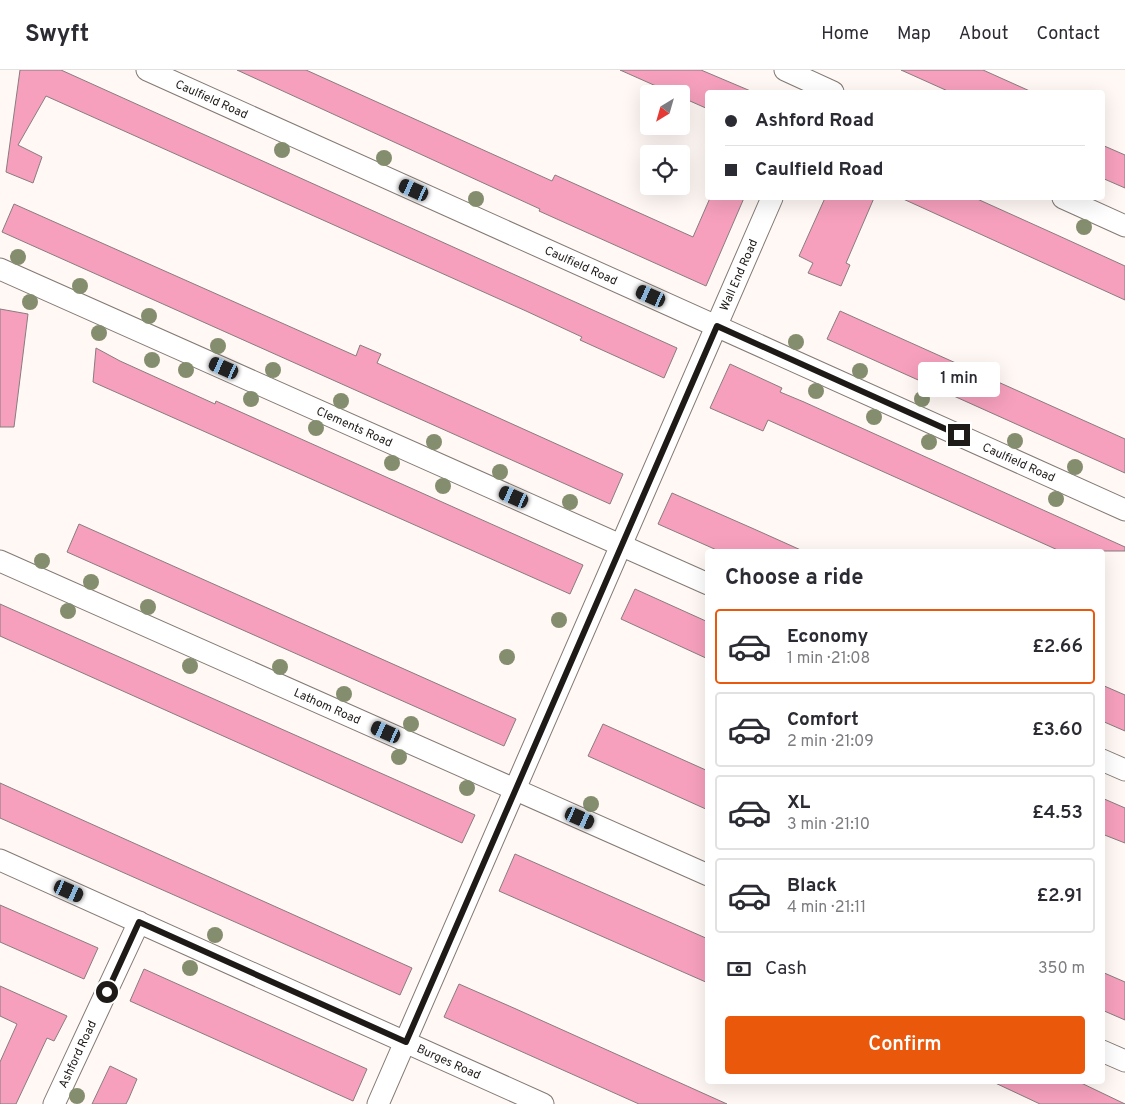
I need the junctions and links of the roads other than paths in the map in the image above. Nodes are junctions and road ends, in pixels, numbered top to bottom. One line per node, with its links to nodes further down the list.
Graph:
1 (147, 70): 8 (street, Caulfield Road)
2 (785, 70): 3 (street)
3 (824, 85)
4 (771, 200): 8 (street, Wall End Road)
5 (1067, 200): 6 (street)
6 (1125, 226)
7 (0, 268): 10 (street, Clements Road)
8 (717, 326): 9 (street, Caulfield Road); 10 (street, Wall End Road)
9 (1125, 510)
10 (621, 545): 12 (street, Clements Road); 15 (street, Wall End Road)
11 (0, 561): 15 (street, Lathom Road)
12 (705, 583)
13 (1105, 761): 14 (street)
14 (1125, 770)
15 (516, 789): 17 (street, Lathom Road); 19 (street, Wall End Road)
16 (0, 860): 18 (street, Burges Road)
17 (705, 874)
18 (139, 922): 19 (street, Burges Road); 22 (street, Ashford Road)
19 (406, 1042): 23 (street, Wall End Road); 24 (street, Burges Road)
20 (1105, 1052): 21 (street)
21 (1125, 1061)
22 (54, 1104)
23 (378, 1104)
24 (543, 1104)

